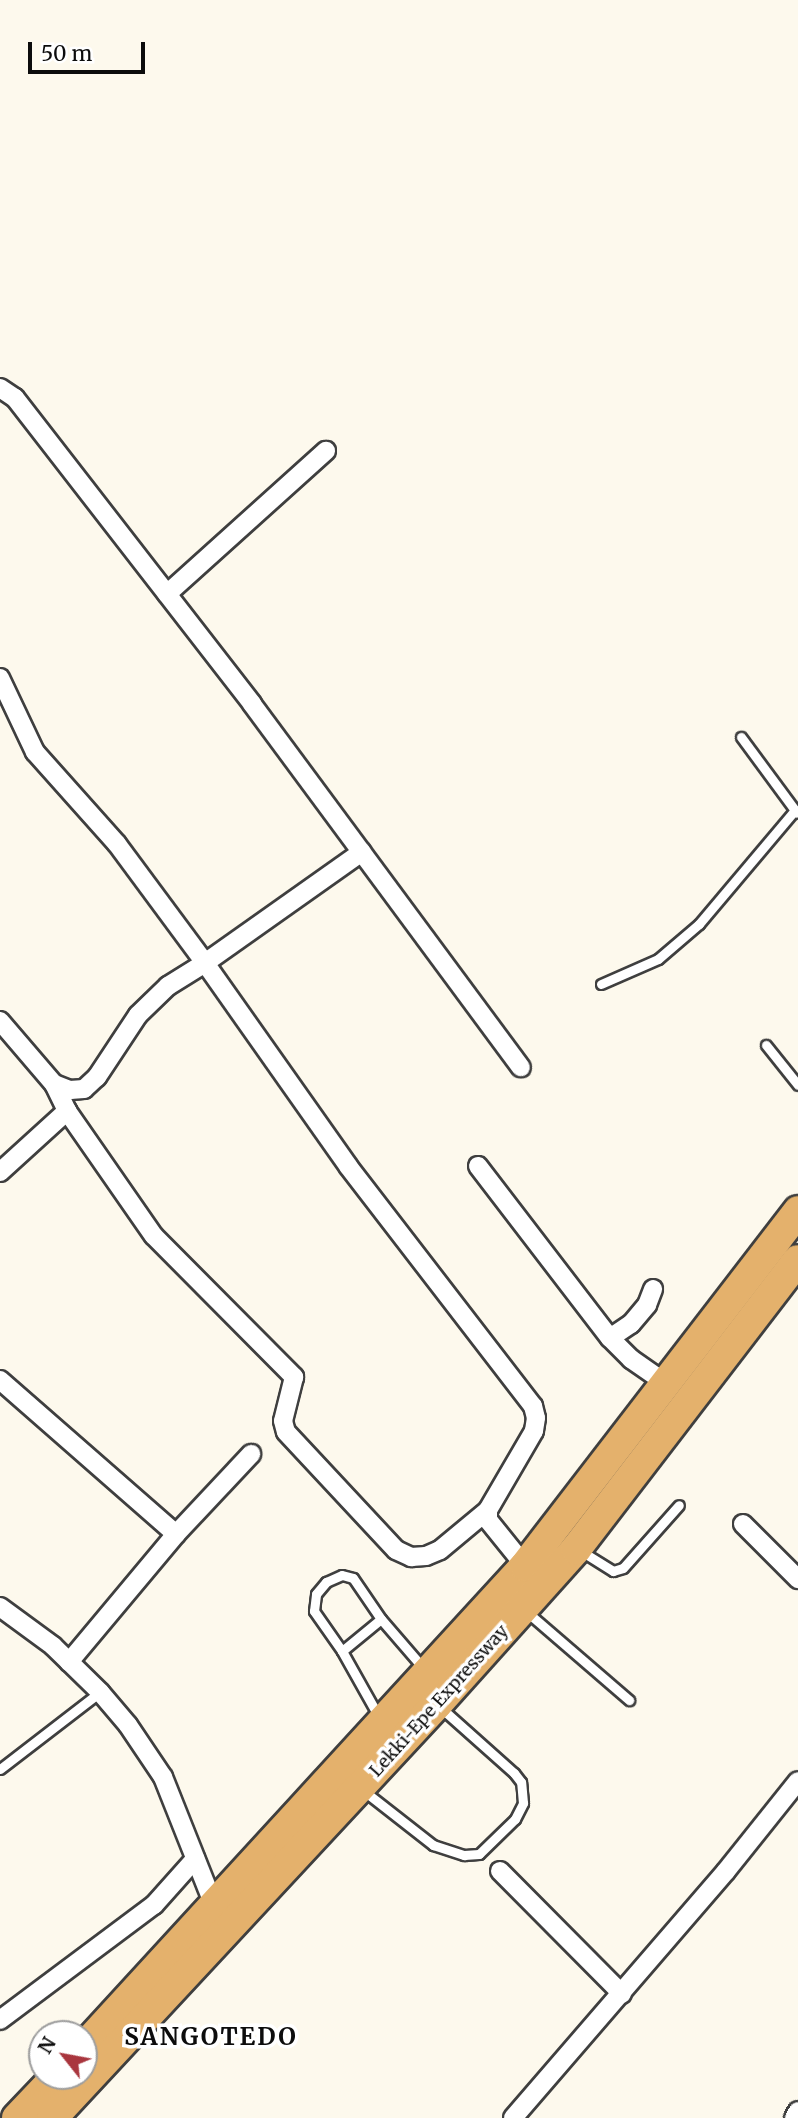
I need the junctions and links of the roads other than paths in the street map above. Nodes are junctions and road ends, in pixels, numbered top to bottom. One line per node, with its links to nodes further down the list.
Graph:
1 (0, 388): 3 (street)
2 (326, 451): 3 (street)
3 (167, 594): 7 (street)
4 (0, 678): 8 (street)
5 (741, 737): 6 (lane)
6 (796, 813): 9 (lane)
7 (362, 852): 8 (street); 12 (street)
8 (205, 963): 13 (street); 27 (street)
9 (601, 984)
10 (0, 1021): 13 (street)
11 (766, 1045): 14 (lane)
12 (521, 1067)
13 (54, 1084): 15 (street)
14 (798, 1085)
15 (66, 1111): 17 (street); 27 (street)
16 (478, 1166): 21 (street)
17 (0, 1172)
18 (798, 1211): 22 (highway, Lekki-Epe Expressway)
19 (798, 1260): 22 (highway, Lekki-Epe Expressway)
20 (653, 1289): 21 (street)
21 (610, 1338): 24 (street)
22 (714, 1343): 24 (highway, Lekki-Epe Expressway); 30 (highway, Lekki-Epe Expressway)
23 (0, 1380): 29 (street)
24 (667, 1384): 31 (highway, Lekki-Epe Expressway)
25 (251, 1454): 29 (street)
26 (679, 1505): 30 (lane)
27 (488, 1510): 31 (street)
28 (743, 1524): 32 (street)
29 (176, 1534): 37 (street)
30 (576, 1549): 34 (highway, Lekki-Epe Expressway)
31 (525, 1566): 38 (highway, Lekki-Epe Expressway)
32 (798, 1579)
33 (0, 1607): 37 (street)
34 (523, 1608): 40 (lane); 41 (highway, Lekki-Epe Expressway)
35 (381, 1619): 36 (lane); 36 (lane); 38 (lane)
36 (342, 1651): 42 (lane)
37 (69, 1662): 39 (street)
38 (428, 1674): 42 (highway, Lekki-Epe Expressway)
39 (100, 1692): 43 (lane); 46 (street)
40 (629, 1700)
41 (437, 1704): 45 (highway, Lekki-Epe Expressway); 45 (lane)
42 (383, 1723): 48 (highway, Lekki-Epe Expressway)
43 (0, 1769)
44 (798, 1781): 49 (street)
45 (360, 1788): 56 (highway, Lekki-Epe Expressway)
46 (195, 1859): 48 (street); 50 (street)
47 (500, 1871): 49 (street)
48 (215, 1908): 51 (highway, Lekki-Epe Expressway)
49 (622, 1994): 54 (street)
50 (0, 2020)
51 (98, 2032)
52 (44, 2090): 55 (highway)
53 (798, 2111): 57 (street)
54 (520, 2115)
55 (18, 2118)
56 (52, 2118)
57 (793, 2118)

